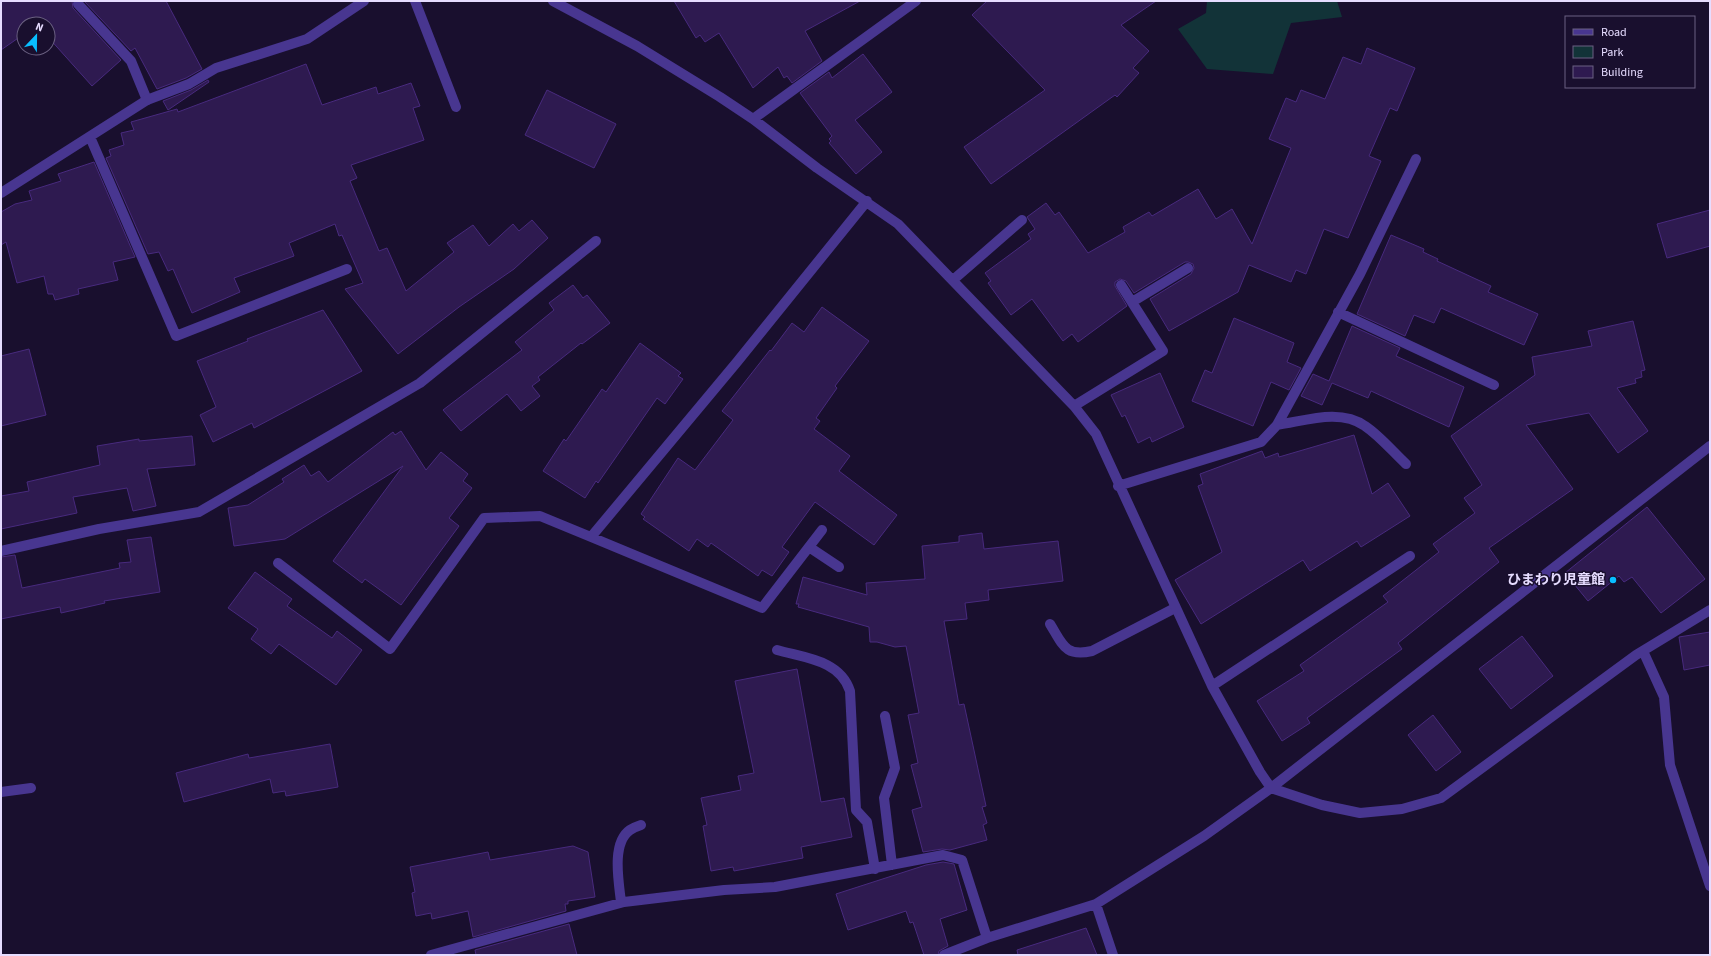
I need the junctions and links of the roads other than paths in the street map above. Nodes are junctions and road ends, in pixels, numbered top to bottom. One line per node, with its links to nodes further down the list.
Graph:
1 (364, 1): 6 (street)
2 (414, 1): 7 (street)
3 (553, 1): 8 (street)
4 (916, 1): 8 (street)
5 (78, 4): 6 (street)
6 (147, 100): 9 (street)
7 (456, 107)
8 (754, 119): 12 (street)
9 (90, 137): 11 (street); 16 (street)
10 (1416, 159): 20 (street)
11 (1, 193)
12 (867, 201): 17 (street); 28 (street)
13 (1022, 220): 17 (street)
14 (596, 241): 30 (street)
15 (1188, 268): 19 (street)
16 (347, 269)
17 (952, 280): 22 (street)
18 (1121, 285): 19 (street)
19 (1132, 302): 22 (street)
20 (1338, 312): 21 (street); 23 (street)
21 (1494, 385)
22 (1074, 406): 26 (street)
23 (1277, 425): 25 (street); 26 (street)
24 (1710, 446): 42 (street)
25 (1406, 464)
26 (1118, 486): 34 (street)
27 (822, 530): 29 (street)
28 (591, 537): 29 (street); 32 (street)
29 (809, 547): 33 (street)
30 (1, 551)
31 (1410, 556): 39 (street)
32 (278, 563)
33 (839, 567)
34 (1175, 608): 36 (street); 39 (street)
35 (1710, 610): 38 (street)
36 (1050, 624)
37 (778, 650): 46 (street)
38 (1643, 651): 42 (street); 47 (street)
39 (1212, 686): 42 (street)
40 (885, 716): 45 (street)
41 (31, 788): 43 (street)
42 (1272, 788): 49 (street)
43 (1, 792)
44 (642, 825): 48 (street)
45 (892, 865): 46 (street); 50 (street)
46 (875, 869): 48 (street)
47 (1710, 886)
48 (621, 902): 51 (street)
49 (1096, 904): 50 (street); 53 (street)
50 (988, 938): 52 (street)
51 (431, 955)
52 (944, 955)
53 (1113, 955)

